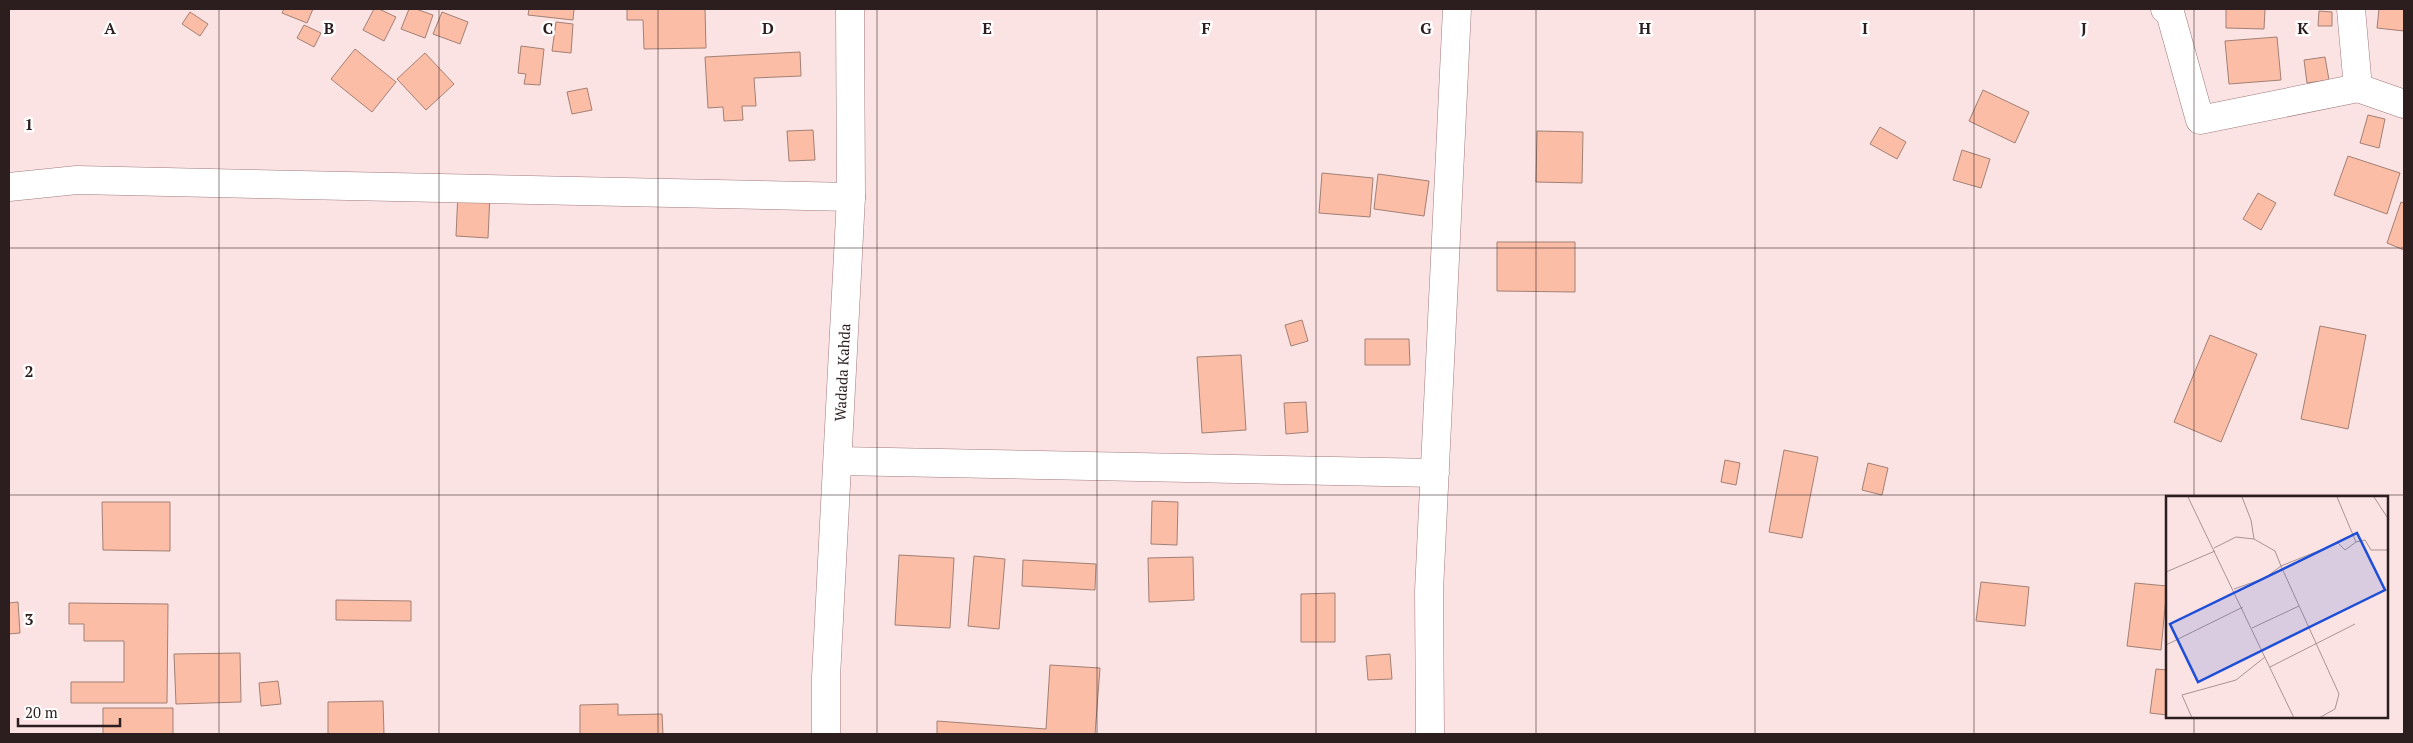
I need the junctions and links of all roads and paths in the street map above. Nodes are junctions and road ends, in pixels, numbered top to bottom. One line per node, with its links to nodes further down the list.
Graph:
1 (850, 9): 8 (street, Wadada Kahda)
2 (1457, 9): 10 (street)
3 (2165, 9): 5 (street)
4 (2351, 9): 5 (street)
5 (2358, 88): 6 (street)
6 (2404, 104)
7 (9, 187): 8 (street)
8 (851, 197): 9 (street, Wadada Kahda)
9 (838, 461): 10 (street); 11 (street, Wadada Kahda)
10 (1435, 473): 12 (street)
11 (826, 734)
12 (1430, 734)

